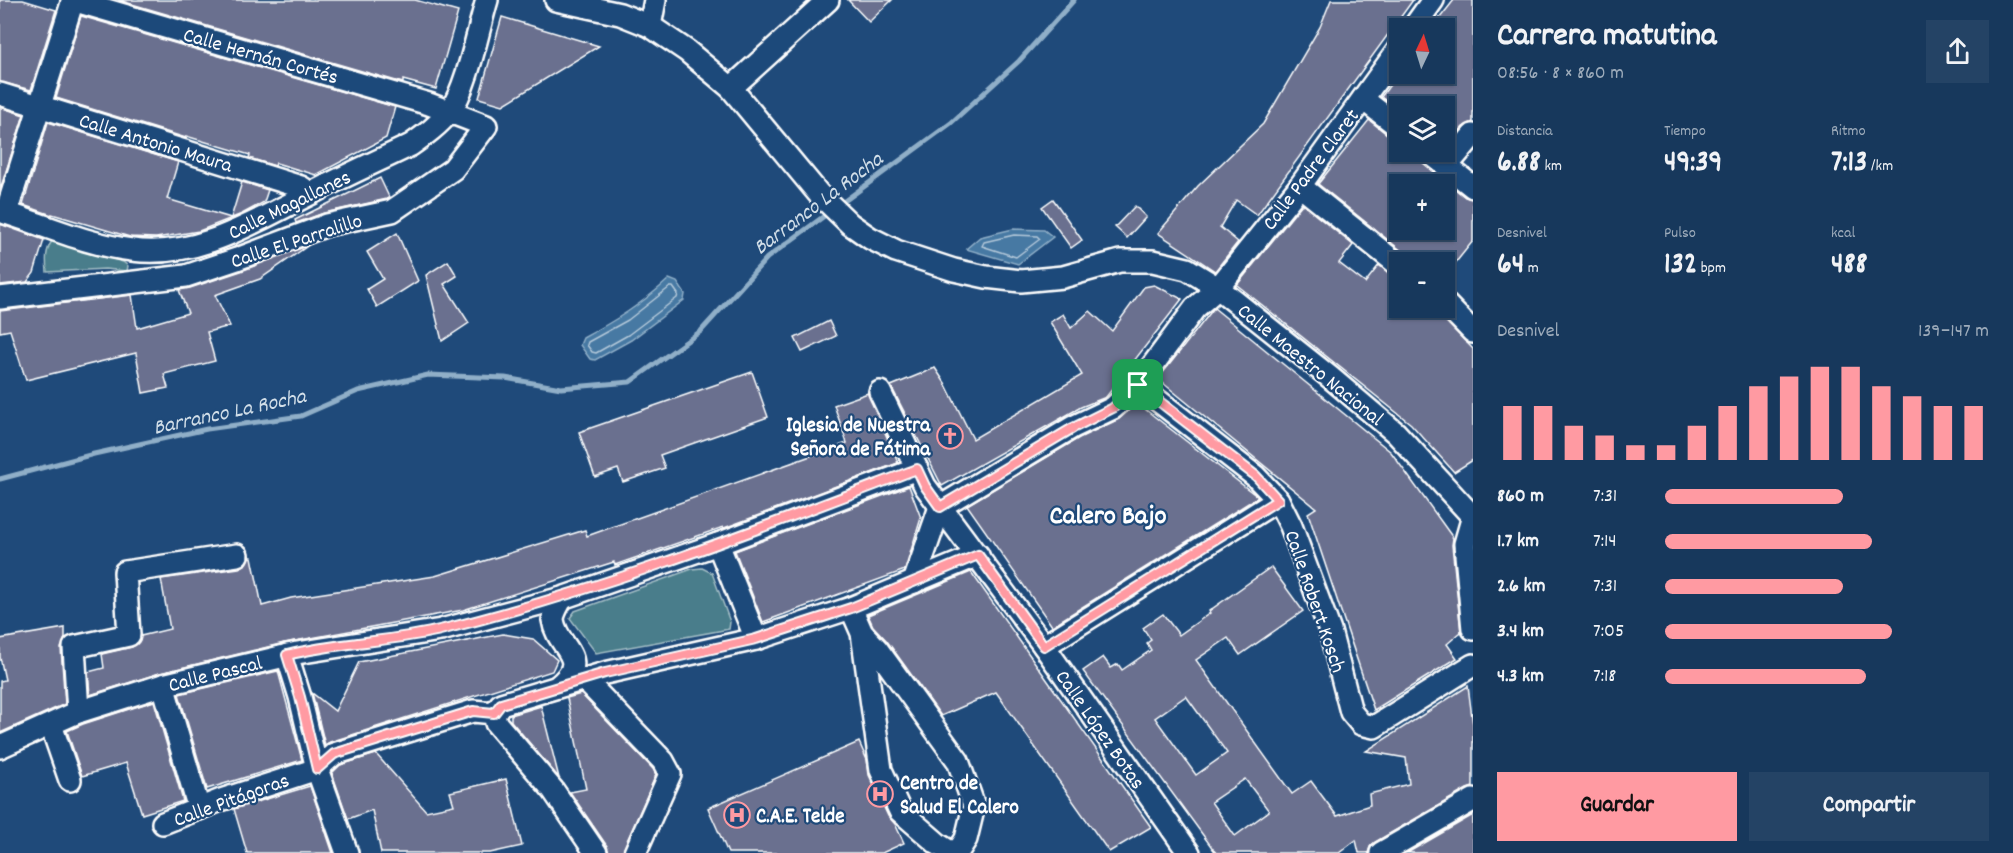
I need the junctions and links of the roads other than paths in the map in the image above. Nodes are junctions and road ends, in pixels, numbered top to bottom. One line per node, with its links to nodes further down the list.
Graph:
1 (73, 0): 13 (street); 14 (street, Calle Hernán Cortés)
2 (487, 0): 14 (street, Calle Magallanes)
3 (556, 0): 8 (street, Calle Maestro Nacional)
4 (655, 0): 8 (street)
5 (828, 0): 10 (street)
6 (1433, 0): 7 (street)
7 (1420, 18)
8 (650, 26): 10 (street, Calle Maestro Nacional)
9 (1389, 62): 12 (street, Calle Padre Claret)
10 (732, 88): 24 (street, Calle Maestro Nacional)
11 (0, 94): 13 (street, Calle Antonio Maura)
12 (1363, 99): 15 (street); 19 (street, Calle Padre Claret)
13 (41, 106): 21 (street, Calle Antonio Maura); 22 (street)
14 (450, 111): 21 (street, Calle Magallanes); 25 (street, Calle El Parralillo)
15 (1389, 119)
16 (1473, 135): 18 (street)
17 (1442, 162): 18 (street)
18 (1447, 166): 20 (street)
19 (1300, 186): 23 (street); 24 (street, Calle Padre Claret)
20 (1473, 187)
21 (310, 194): 22 (street, Calle Magallanes)
22 (3, 212)
23 (1389, 257)
24 (1218, 288): 28 (street, Calle Padre Claret); 33 (street, Calle Maestro Nacional)
25 (0, 298)
26 (1455, 313): 27 (street)
27 (1473, 332)
28 (1138, 385): 31 (street, Calle Robert Kosch); 32 (street, Calle Padre Claret)
29 (880, 392): 30 (street, Calle López Botas)
30 (917, 469): 32 (street, Calle López Botas); 34 (street, Calle Pascal)
31 (1278, 500): 43 (street); 46 (street, Calle Robert Kosch)
32 (940, 507): 36 (street, Calle López Botas); 37 (street)
33 (1473, 517): 40 (street)
34 (718, 544): 38 (street, Calle Pascal); 42 (street)
35 (237, 555): 51 (street)
36 (978, 555): 37 (street, Calle Pitágoras); 43 (street, Calle López Botas)
37 (914, 582): 39 (street, Calle Pitágoras)
38 (562, 598): 44 (street); 45 (street, Calle Pascal)
39 (851, 608): 41 (street); 42 (street, Calle Pitágoras)
40 (1473, 628)
41 (862, 633): 41 (street)
42 (756, 639): 47 (street, Calle Pitágoras)
43 (1044, 646): 63 (street, Calle López Botas)
44 (570, 651): 47 (street); 50 (street)
45 (287, 655): 49 (street, Calle Pascal); 55 (street)
46 (1473, 665)
47 (605, 673): 48 (street, Calle Pitágoras)
48 (584, 679): 50 (street, Calle Pitágoras); 62 (street)
49 (163, 685): 51 (street, Calle Pascal); 58 (street)
50 (557, 687): 52 (street, Calle Pitágoras)
51 (78, 712): 53 (street, Calle Pascal)
52 (494, 713): 55 (street, Calle Pitágoras); 61 (street)
53 (51, 725): 54 (street, Calle Pascal); 56 (street)
54 (0, 747)
55 (317, 769): 58 (street, Calle Pitágoras); 60 (street)
56 (70, 780)
57 (1473, 800): 64 (street)
58 (199, 809): 59 (street, Calle Pitágoras)
59 (163, 823)
60 (347, 853)
61 (596, 853)
62 (635, 853)
63 (1189, 853)
64 (1381, 853)

